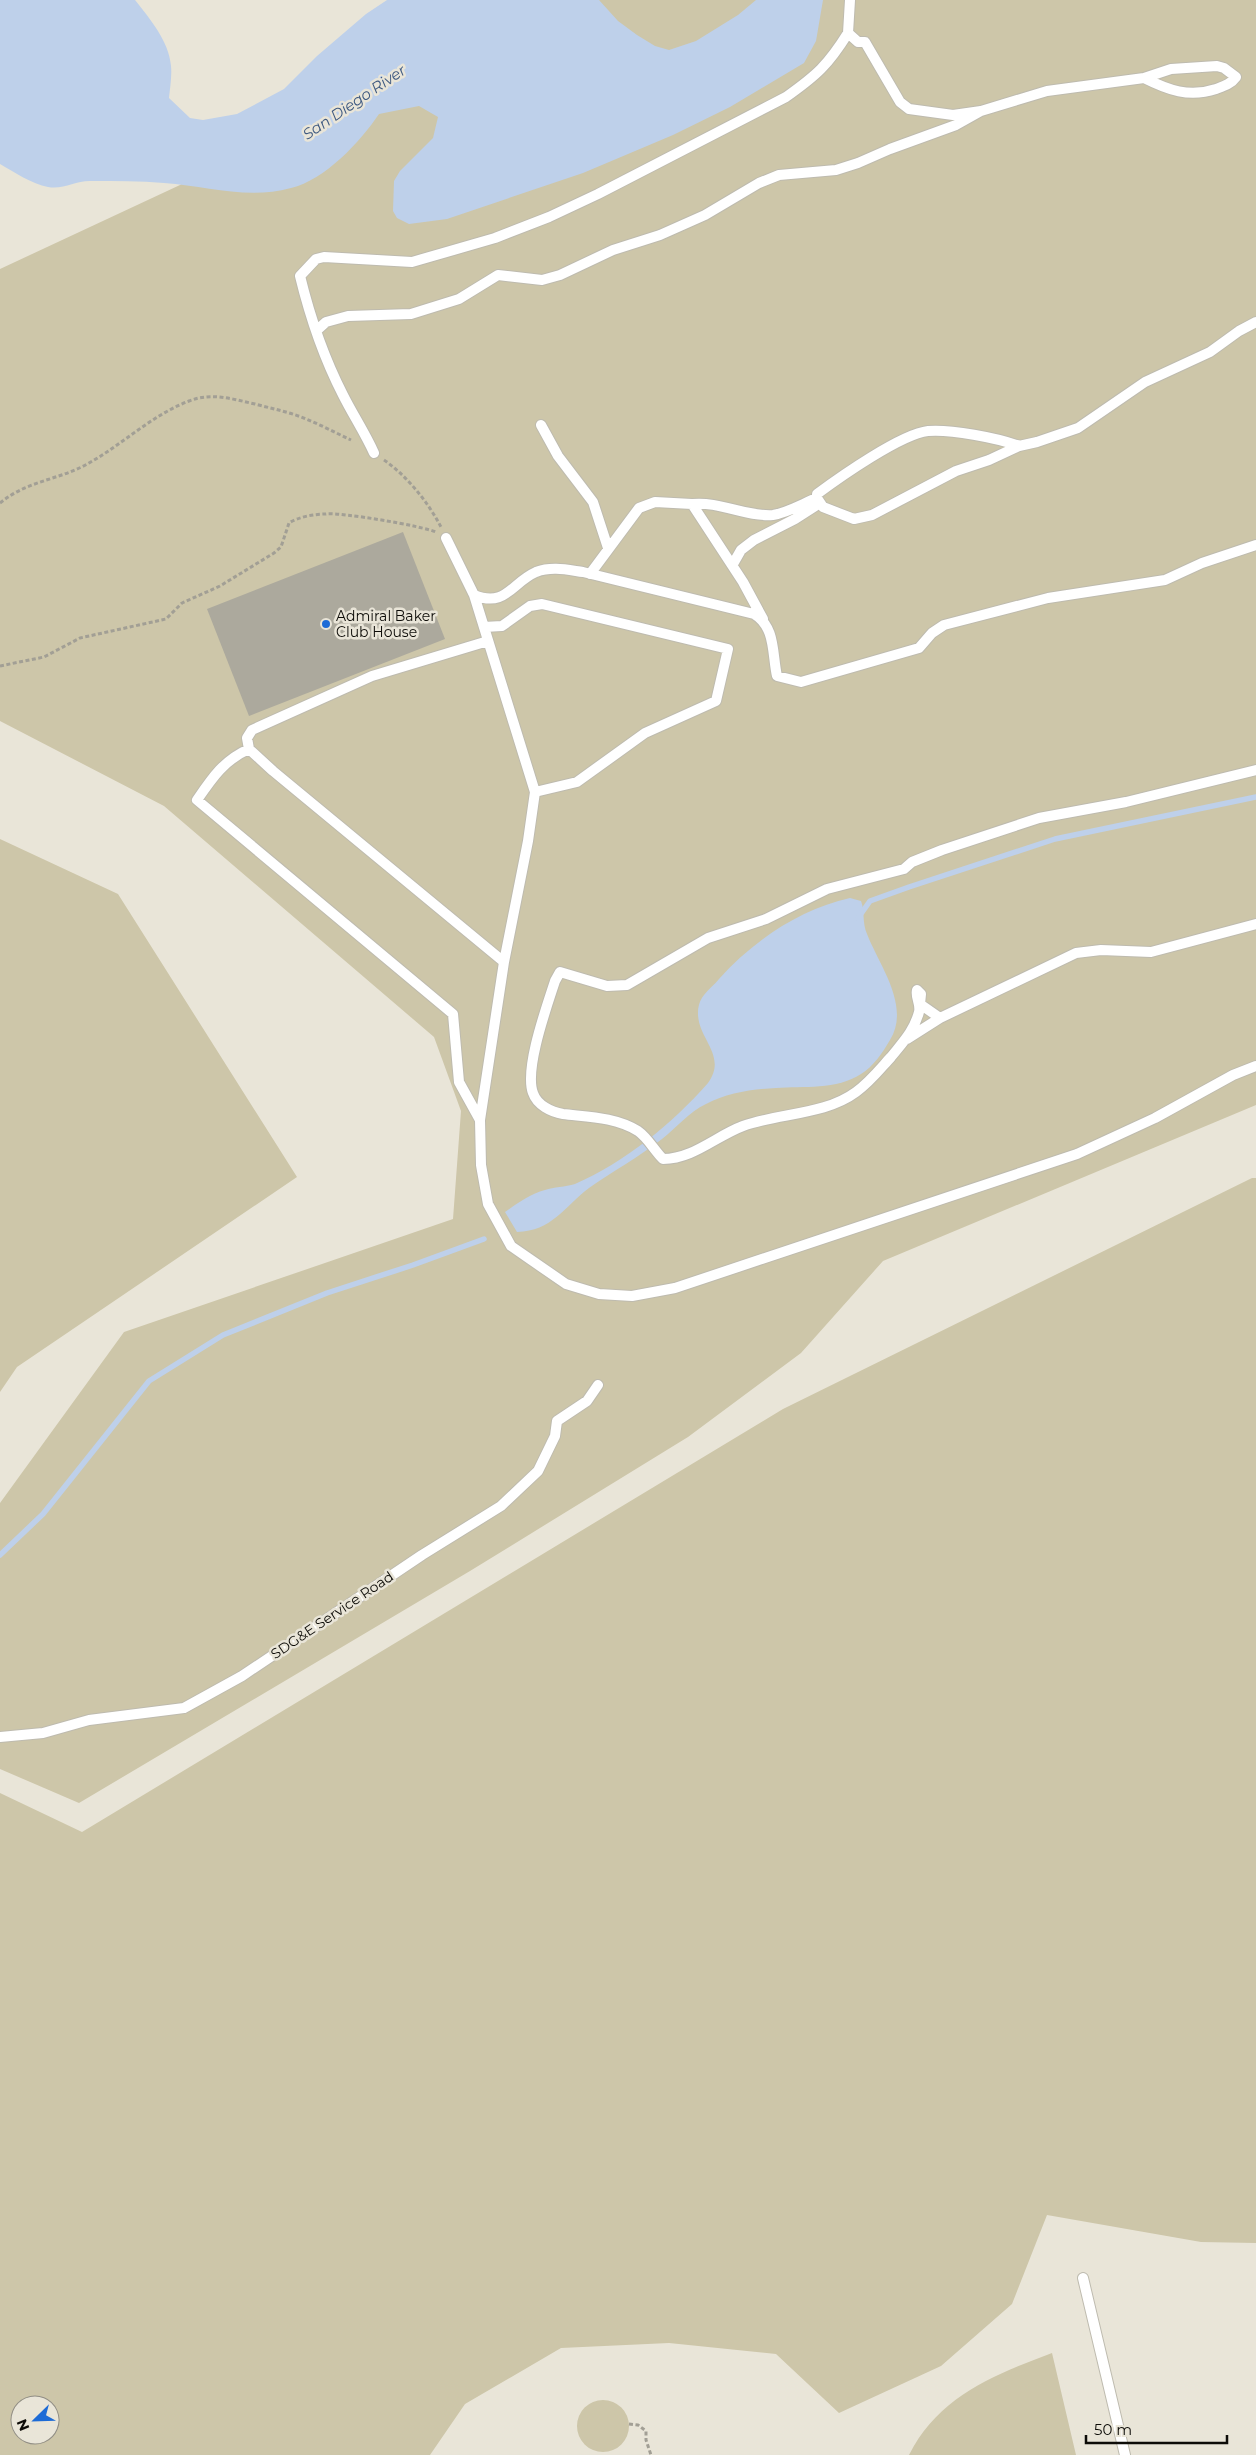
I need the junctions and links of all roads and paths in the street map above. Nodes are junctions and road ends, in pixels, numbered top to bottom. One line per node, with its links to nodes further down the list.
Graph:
1 (850, 0): 2 (lane)
2 (848, 33): 4 (lane); 6 (lane)
3 (1144, 78): 3 (lane); 4 (lane)
4 (981, 111): 6 (lane)
5 (1256, 322): 8 (lane)
6 (316, 330): 9 (lane)
7 (542, 425): 15 (lane)
8 (1019, 446): 10 (lane); 10 (lane)
9 (374, 453): 11 (path); 13 (path)
10 (818, 500): 12 (lane); 16 (lane)
11 (0, 503)
12 (692, 504): 15 (lane); 16 (lane)
13 (446, 538): 18 (lane); 22 (path)
14 (1256, 545): 19 (lane)
15 (608, 548): 17 (lane)
16 (732, 564): 19 (lane)
17 (590, 574): 18 (lane); 19 (lane)
18 (474, 595): 20 (lane)
19 (763, 620)
20 (484, 627): 21 (lane); 25 (lane)
21 (488, 641): 23 (lane); 25 (lane)
22 (0, 666)
23 (249, 750): 27 (lane); 31 (lane)
24 (1256, 770): 29 (lane)
25 (535, 792): 27 (lane)
26 (1256, 924): 28 (lane)
27 (504, 962): 31 (lane)
28 (940, 1018): 29 (lane); 29 (lane)
29 (907, 1040)
30 (1256, 1066): 31 (lane)
31 (480, 1120)
32 (598, 1385): 33 (lane, SDG&E Service Road)
33 (0, 1737)
34 (1083, 2278): 37 (lane)
35 (629, 2424): 36 (path)
36 (651, 2455)
37 (1125, 2455)

